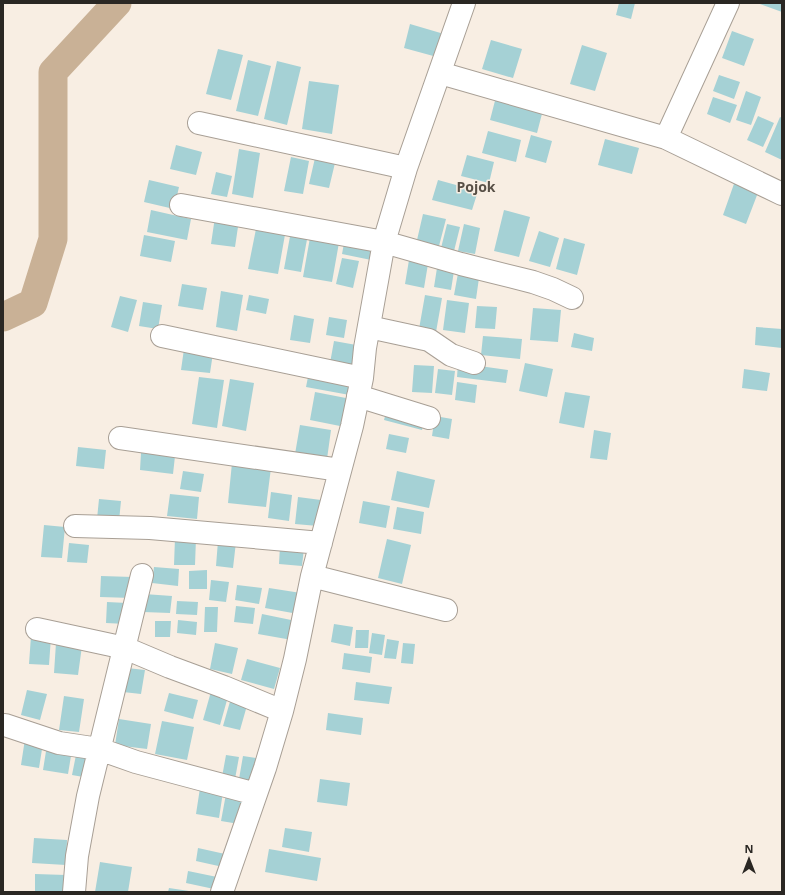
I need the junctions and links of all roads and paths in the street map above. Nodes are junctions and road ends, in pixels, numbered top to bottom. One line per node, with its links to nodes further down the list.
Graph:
1 (464, 3): 3 (street)
2 (728, 3): 5 (street)
3 (440, 74): 5 (street); 6 (street)
4 (199, 123): 6 (street)
5 (666, 138): 7 (street)
6 (406, 168): 9 (street)
7 (782, 194)
8 (181, 205): 9 (street)
9 (384, 242): 10 (street); 11 (street)
10 (572, 298)
11 (369, 327): 13 (street); 14 (street)
12 (162, 336): 14 (street)
13 (474, 363)
14 (360, 387): 15 (street); 17 (street)
15 (429, 418)
16 (120, 438): 17 (street)
17 (340, 470): 19 (street)
18 (75, 526): 19 (street)
19 (321, 543): 21 (street)
20 (142, 575): 24 (street)
21 (312, 576): 22 (street); 25 (street)
22 (446, 610)
23 (37, 629): 24 (street)
24 (125, 648): 25 (street); 27 (street)
25 (282, 711): 28 (street)
26 (5, 725): 27 (street)
27 (99, 750): 28 (street); 29 (street)
28 (256, 794): 30 (street)
29 (74, 892)
30 (222, 892)

